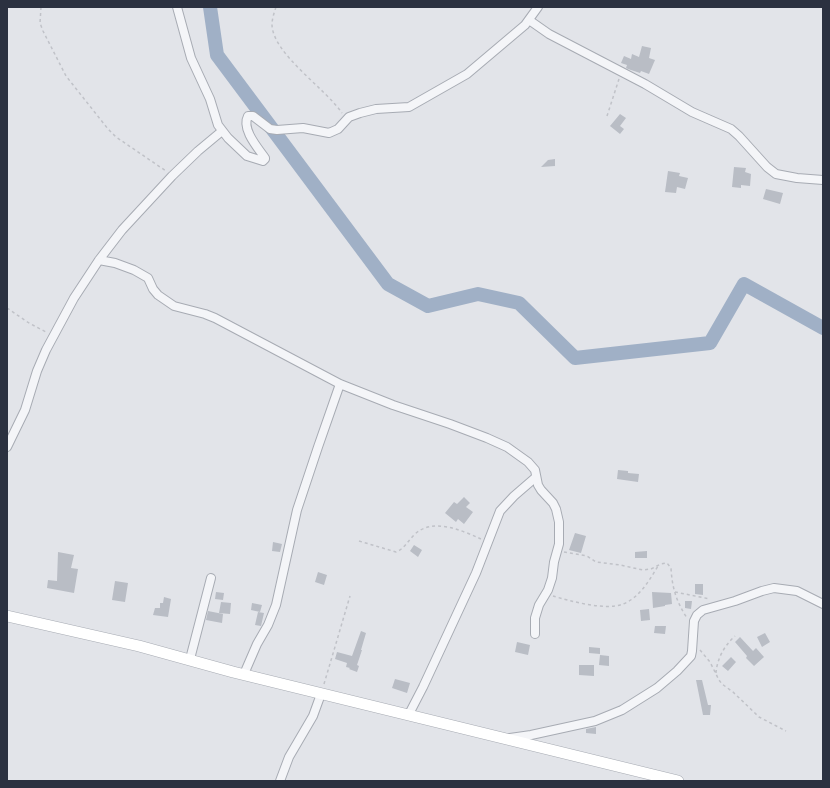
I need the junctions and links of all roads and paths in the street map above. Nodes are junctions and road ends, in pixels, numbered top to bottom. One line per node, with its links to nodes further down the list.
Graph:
1 (41, 7): 10 (path)
2 (177, 7): 9 (street)
3 (276, 7): 8 (path)
4 (538, 7): 5 (street)
5 (529, 20): 6 (street); 8 (street)
6 (622, 72): 7 (path); 11 (street)
7 (607, 116)
8 (346, 120): 9 (street)
9 (222, 131): 10 (street)
10 (172, 176): 12 (street)
11 (823, 180)
12 (98, 260): 14 (street); 15 (street)
13 (7, 308): 14 (path)
14 (53, 336): 16 (street)
15 (340, 384): 17 (street); 34 (street)
16 (7, 446)
17 (536, 477): 19 (street); 20 (street)
18 (359, 541): 19 (path)
19 (488, 543): 37 (street)
20 (557, 550): 21 (path); 24 (street)
21 (659, 565): 23 (path); 24 (path)
22 (211, 578): 33 (street)
23 (675, 592): 27 (path); 29 (path)
24 (545, 593): 30 (street)
25 (350, 596): 36 (path)
26 (823, 604): 27 (street)
27 (722, 605): 29 (street)
28 (7, 616): 33 (main road)
29 (693, 627): 32 (street)
30 (536, 634)
31 (735, 636): 35 (path)
32 (693, 638): 35 (path); 39 (street)
33 (190, 659): 34 (main road)
34 (244, 674): 36 (main road)
35 (716, 675): 38 (path)
36 (322, 694): 37 (main road); 40 (street)
37 (409, 714): 39 (main road)
38 (786, 731)
39 (507, 738): 41 (main road)
40 (280, 781)
41 (678, 781)

